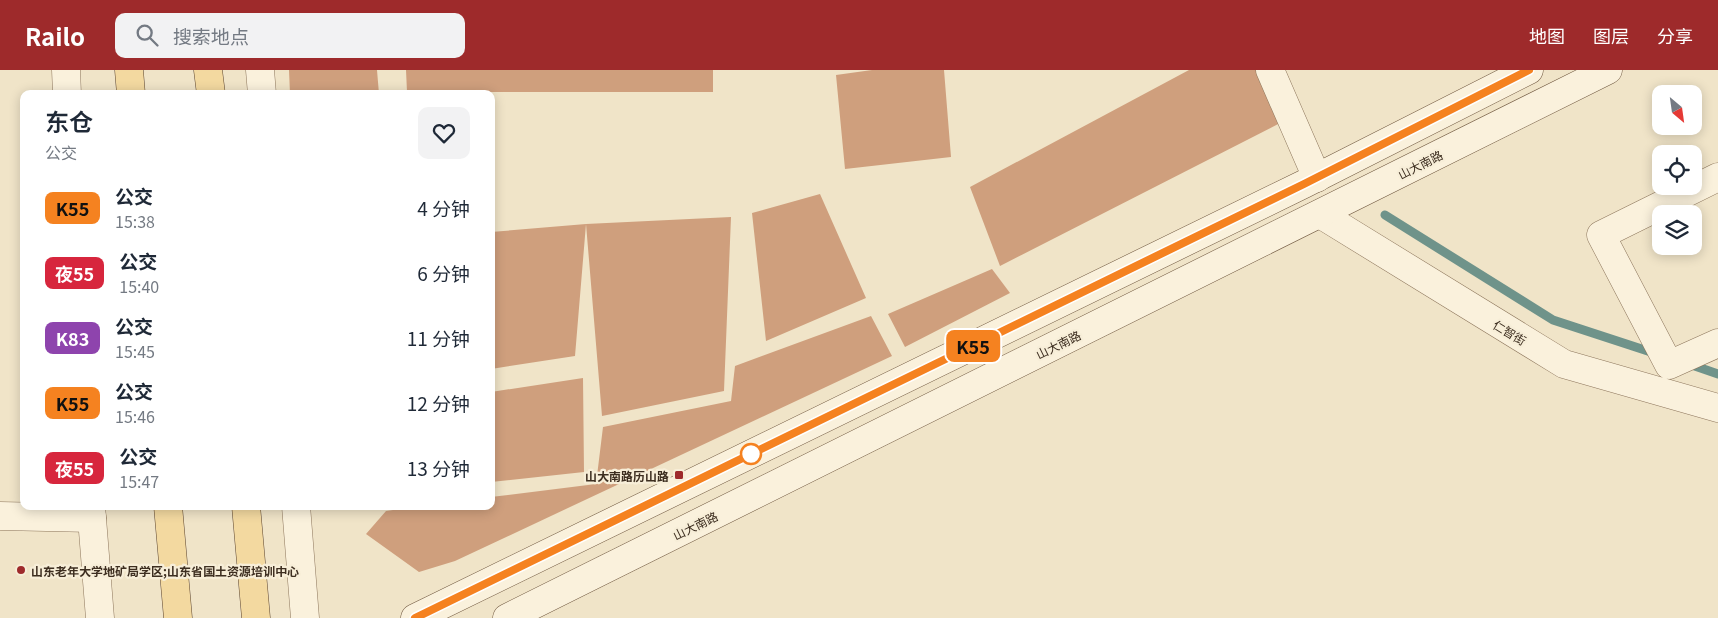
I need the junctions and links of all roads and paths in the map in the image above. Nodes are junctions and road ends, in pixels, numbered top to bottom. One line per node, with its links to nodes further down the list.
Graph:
1 (66, 70): 8 (main road)
2 (129, 70): 9 (main road)
3 (208, 70): 10 (main road)
4 (260, 70): 11 (main road)
5 (1270, 70): 13 (main road)
6 (1529, 70): 13 (main road)
7 (1608, 70): 14 (main road, 山大南路)
8 (68, 90)
9 (131, 90)
10 (210, 90)
11 (262, 90)
12 (1718, 177): 15 (main road)
13 (1317, 178): 26 (main road)
14 (1320, 214): 16 (main road, 仁智街); 27 (main road, 山大南路)
15 (1718, 343)
16 (1718, 408)
17 (168, 510): 23 (main road)
18 (246, 510): 24 (main road)
19 (296, 510): 25 (main road)
20 (92, 512): 21 (main road); 22 (main road)
21 (0, 516)
22 (100, 618)
23 (178, 618)
24 (256, 618)
25 (305, 618)
26 (415, 618)
27 (507, 618)

